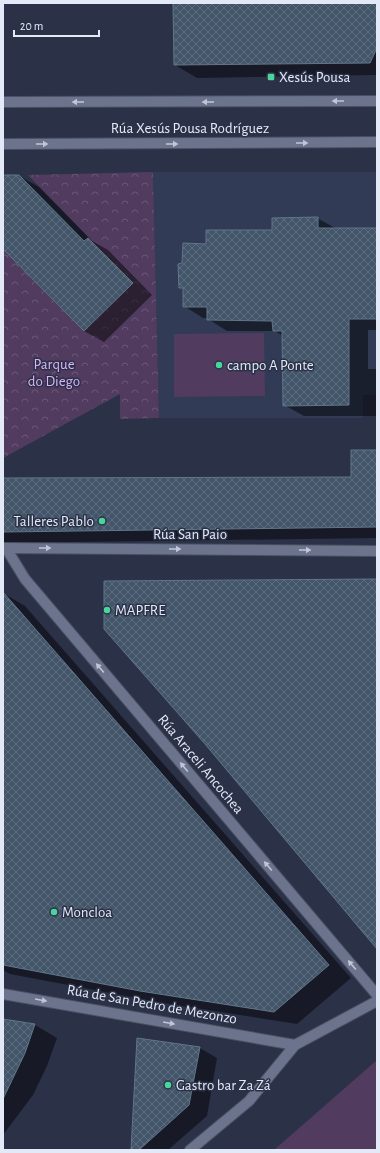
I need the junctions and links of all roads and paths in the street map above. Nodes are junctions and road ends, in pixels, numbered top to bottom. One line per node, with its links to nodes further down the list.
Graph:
1 (377, 101): 2 (street, Rúa Xesús Pousa Rodríguez, one-way to 2)
2 (3, 102)
3 (377, 142): 4 (street, Rúa Xesús Pousa Rodríguez, one-way to 3)
4 (3, 144)
5 (5, 548): 6 (street, Rúa San Paio, one-way to 6); 8 (street, Rúa Araceli Ancochea, one-way to 5)
6 (377, 551)
7 (3, 994): 10 (street, Rúa de San Pedro de Mezonzo, one-way to 10)
8 (377, 995)
9 (377, 1001): 10 (street)
10 (295, 1045): 11 (street)
11 (190, 1150)

